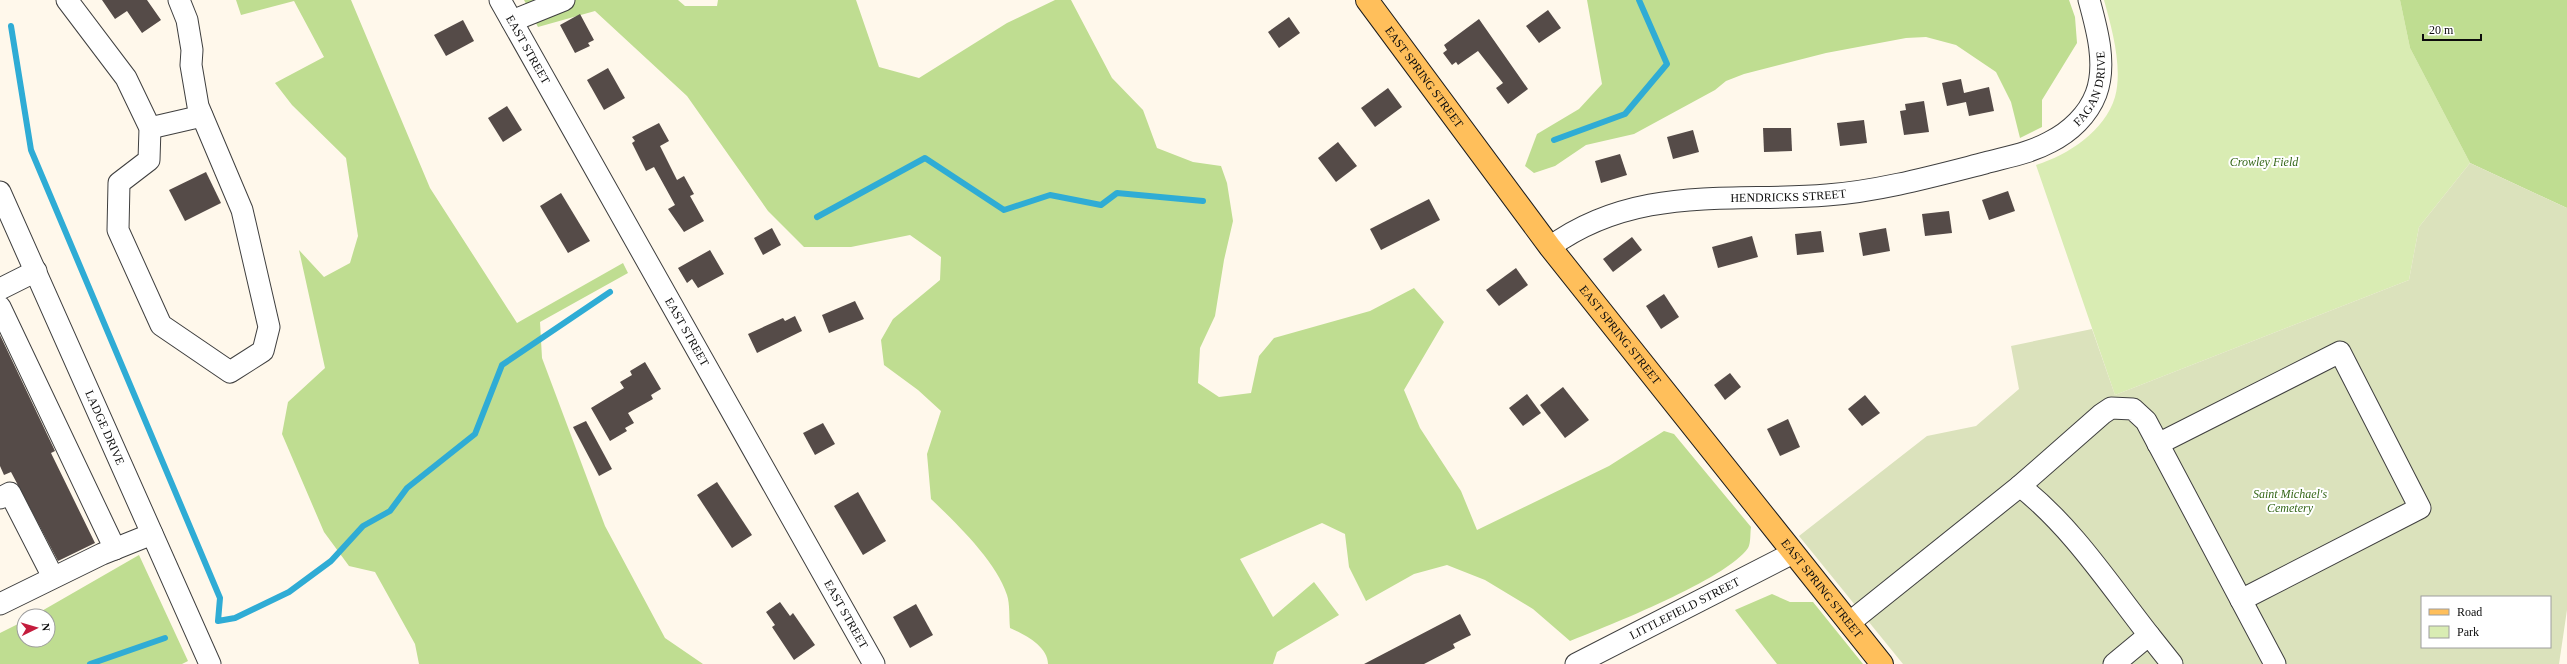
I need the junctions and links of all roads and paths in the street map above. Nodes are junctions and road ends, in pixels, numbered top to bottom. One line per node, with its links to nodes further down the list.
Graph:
1 (67, 0): 9 (street)
2 (180, 0): 8 (street)
3 (500, 0): 7 (street, EAST STREET)
4 (564, 0): 7 (street)
5 (1367, 0): 12 (main road, EAST SPRING STREET)
6 (2089, 0): 10 (street, FAGAN DRIVE)
7 (512, 21): 28 (street, EAST STREET)
8 (202, 116): 9 (street); 9 (street)
9 (150, 128)
10 (2031, 150): 12 (street, HENDRICKS STREET)
11 (0, 192): 13 (street, LADGE DRIVE)
12 (1550, 246): 21 (main road, EAST SPRING STREET)
13 (36, 271): 14 (street); 19 (street, LADGE DRIVE)
14 (0, 289)
15 (0, 307): 20 (street)
16 (2158, 444): 17 (street); 24 (street); 24 (street)
17 (2020, 486): 25 (street); 26 (street)
18 (0, 498): 22 (street)
19 (152, 534): 20 (street); 27 (street, LADGE DRIVE)
20 (115, 549): 22 (street)
21 (1793, 553): 25 (main road, EAST SPRING STREET); 29 (street, LITTLEFIELD STREET)
22 (53, 577): 23 (street)
23 (2, 596)
24 (2241, 600): 33 (street)
25 (1850, 623): 30 (main road, EAST SPRING STREET)
26 (2149, 635): 31 (street); 32 (street)
27 (210, 664)
28 (874, 664)
29 (1576, 664)
30 (1882, 664)
31 (2114, 664)
32 (2172, 664)
33 (2275, 664)

